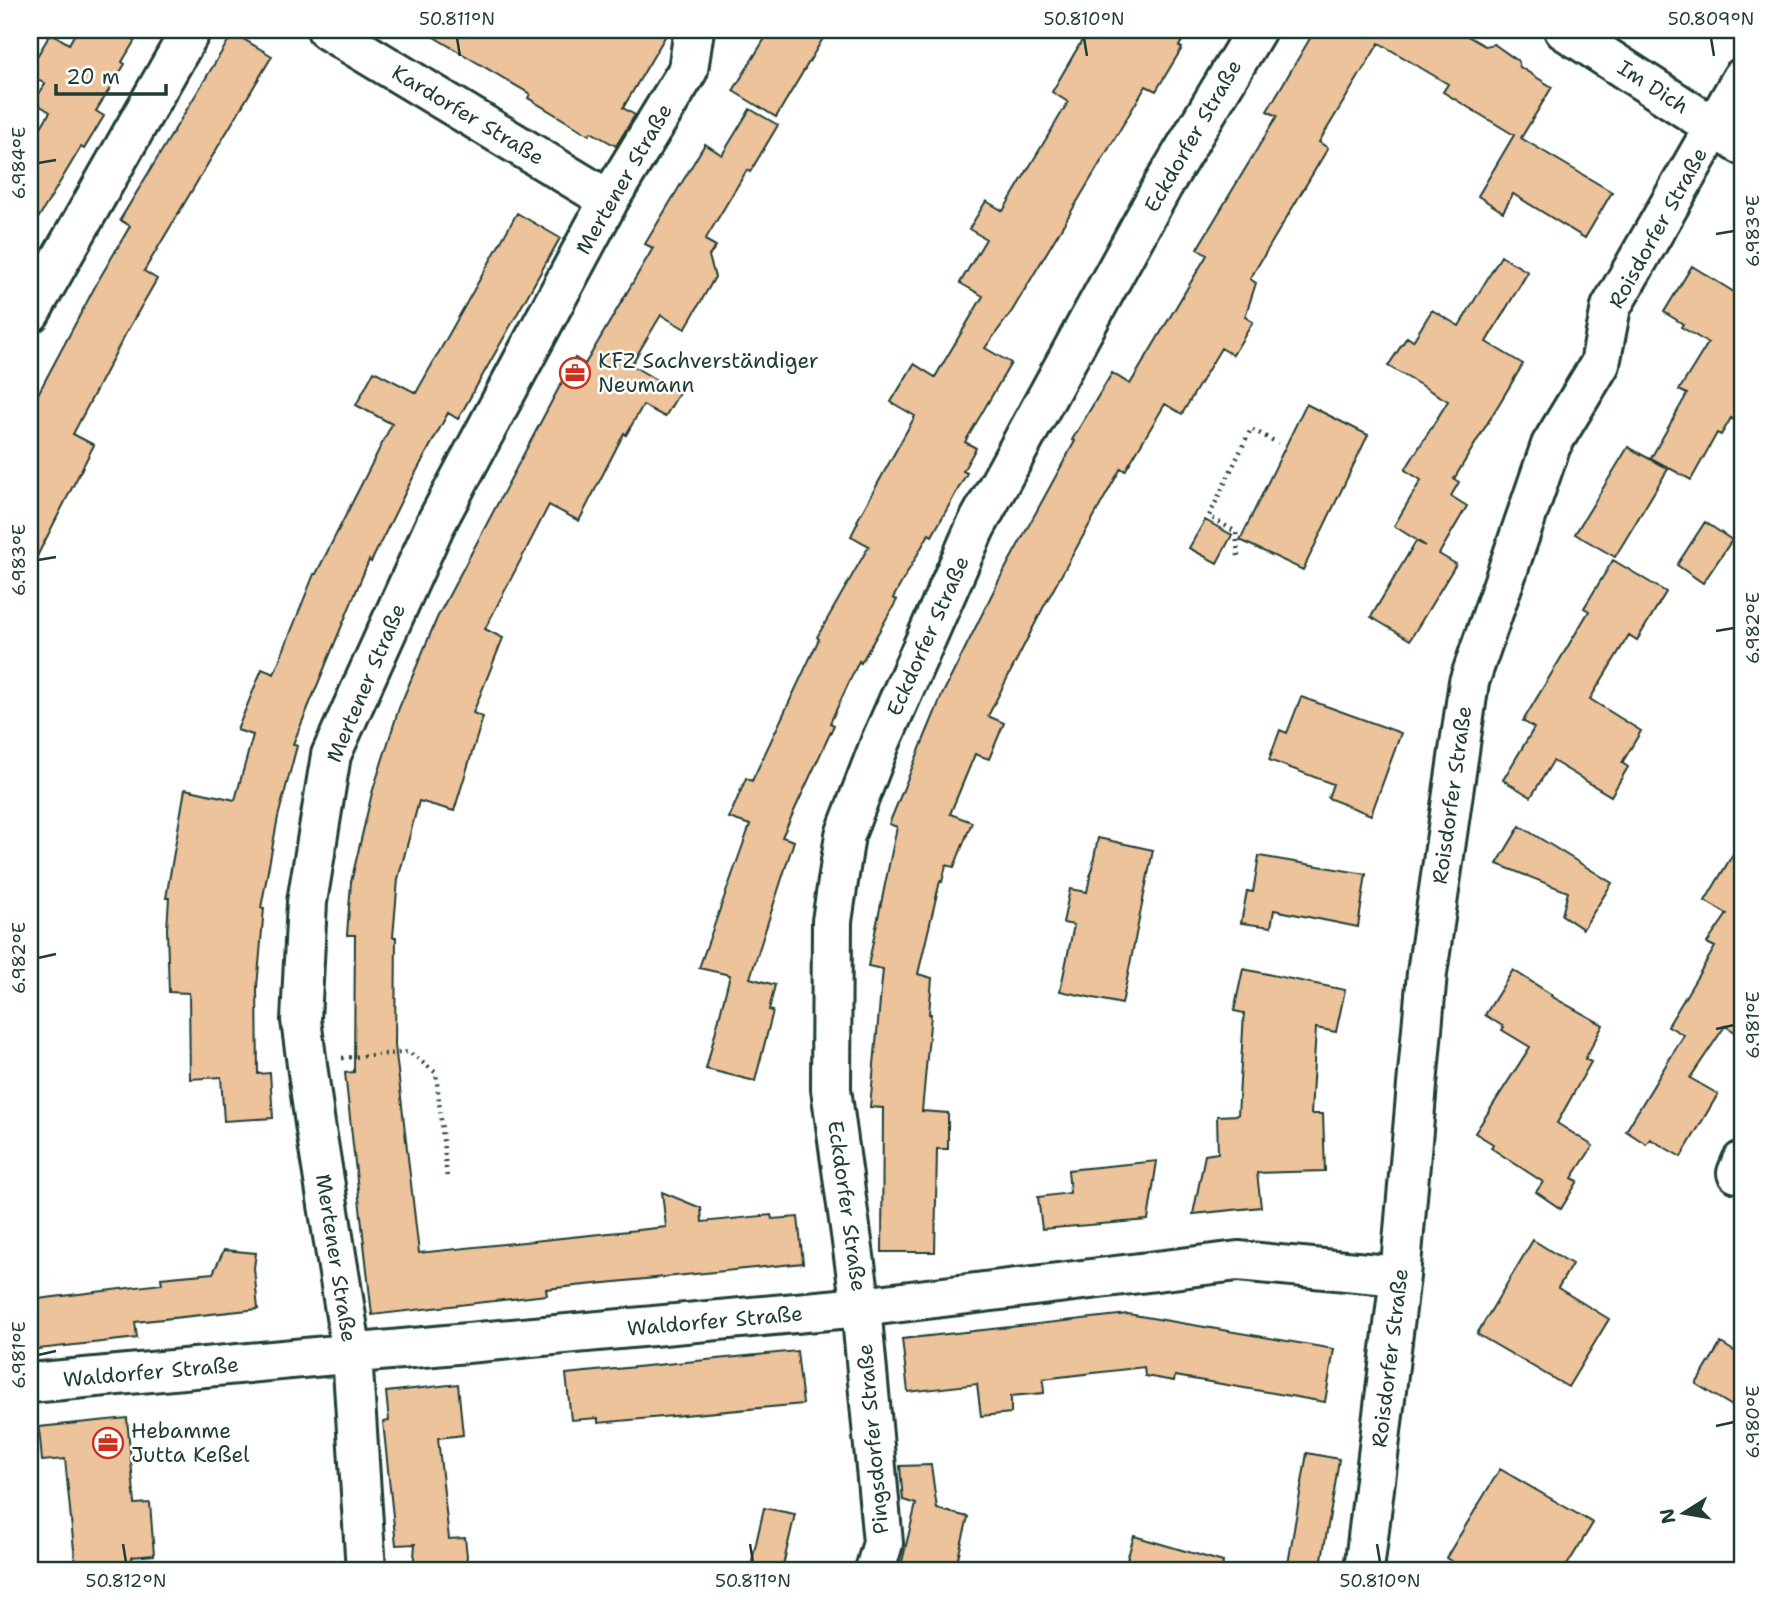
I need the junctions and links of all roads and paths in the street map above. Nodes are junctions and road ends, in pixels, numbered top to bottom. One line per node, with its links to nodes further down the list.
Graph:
1 (191, 30): 9 (street)
2 (327, 30): 8 (street, Kardorfer Straße)
3 (694, 30): 8 (street, Mertener Straße)
4 (1256, 30): 15 (street, Eckdorfer Straße)
5 (1564, 30): 7 (street, Im Dich)
6 (1742, 78): 7 (street, Roisdorfer Straße)
7 (1729, 136): 14 (street, Roisdorfer Straße)
8 (609, 200): 12 (street, Mertener Straße)
9 (30, 313)
10 (1278, 443): 11 (path)
11 (1238, 556)
12 (306, 1062): 13 (path); 16 (street, Mertener Straße)
13 (447, 1178)
14 (1400, 1276): 15 (street, Waldorfer Straße); 20 (street, Roisdorfer Straße)
15 (861, 1307): 16 (street, Waldorfer Straße); 19 (street, Pingsdorfer Straße)
16 (352, 1354): 17 (street, Waldorfer Straße); 18 (street, Mertener Straße)
17 (30, 1384)
18 (366, 1570)
19 (875, 1570)
20 (1364, 1570)

